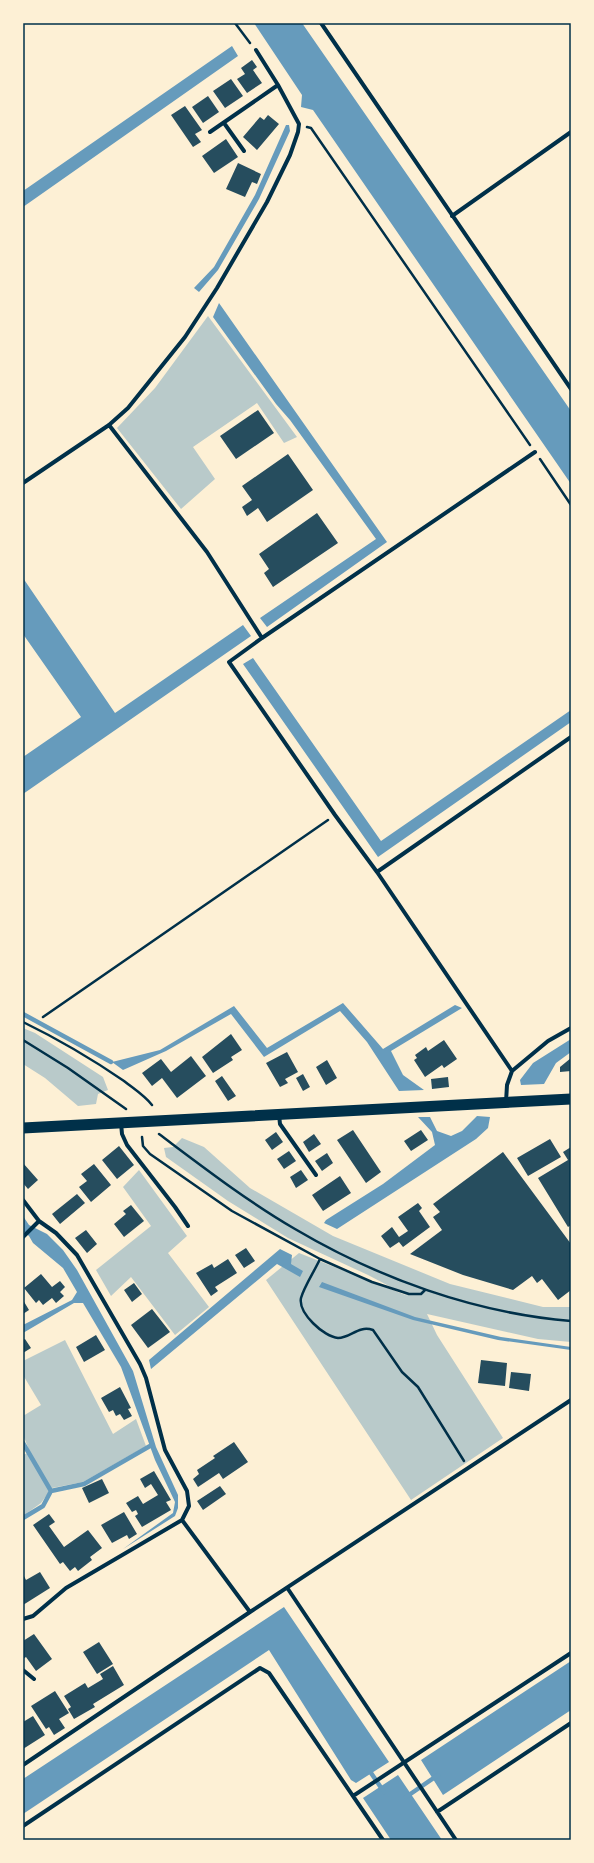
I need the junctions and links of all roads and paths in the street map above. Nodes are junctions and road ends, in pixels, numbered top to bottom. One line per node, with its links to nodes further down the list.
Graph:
1 (235, 23): 3 (path)
2 (321, 23): 10 (street)
3 (256, 50): 4 (street)
4 (278, 85): 5 (street); 6 (street)
5 (224, 123): 7 (street); 9 (street)
6 (299, 124): 12 (street); 13 (path)
7 (210, 132)
8 (571, 132): 10 (street)
9 (244, 151)
10 (452, 216): 11 (street)
11 (571, 389)
12 (109, 425): 14 (street); 16 (street)
13 (535, 452): 15 (path); 16 (street)
14 (23, 483)
15 (571, 504)
16 (262, 638): 18 (street)
17 (571, 738): 19 (street)
18 (335, 815): 19 (street); 20 (path)
19 (377, 872): 24 (street)
20 (43, 1017)
21 (23, 1022): 28 (path)
22 (571, 1028): 24 (street)
23 (23, 1040): 25 (path)
24 (512, 1071): 27 (street)
25 (108, 1096)
26 (571, 1099): 27 (highway)
27 (505, 1103): 29 (highway)
28 (152, 1105)
29 (279, 1114): 30 (highway); 34 (street)
30 (121, 1122): 31 (highway); 37 (street)
31 (23, 1128)
32 (142, 1137): 39 (path)
33 (168, 1140): 40 (path)
34 (316, 1175)
35 (23, 1200): 36 (street)
36 (39, 1221): 38 (street); 44 (street)
37 (188, 1226)
38 (23, 1237)
39 (320, 1259): 40 (path); 43 (path)
40 (426, 1290): 41 (path)
41 (571, 1321)
42 (571, 1400): 43 (street)
43 (469, 1468): 45 (street)
44 (182, 1520): 46 (street); 47 (street)
45 (288, 1589): 46 (street); 52 (street)
46 (250, 1612): 53 (street)
47 (23, 1619)
48 (571, 1653): 52 (street)
49 (23, 1670): 50 (street)
50 (34, 1679)
51 (571, 1723): 55 (street)
52 (404, 1764): 54 (street); 55 (street)
53 (23, 1765)
54 (353, 1796): 56 (street); 57 (street)
55 (437, 1812): 58 (street)
56 (23, 1826)
57 (383, 1840)
58 (456, 1840)

